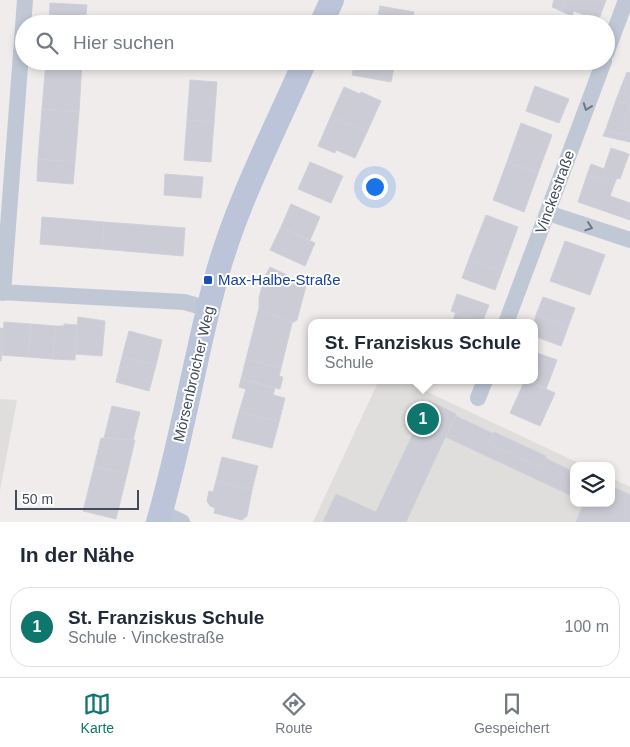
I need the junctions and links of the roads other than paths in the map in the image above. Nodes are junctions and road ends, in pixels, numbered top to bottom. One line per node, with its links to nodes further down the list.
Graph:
1 (25, 0): 4 (street)
2 (332, 0): 5 (street)
3 (626, 0): 6 (street)
4 (24, 15)
5 (326, 15)
6 (615, 30)
7 (19, 70): 12 (street)
8 (301, 70): 13 (street, Mörsenbroicher Weg)
9 (601, 70): 10 (street, Vinckestraße, one-way to 10)
10 (548, 213): 11 (street, one-way to 11); 14 (street, Vinckestraße)
11 (630, 240)
12 (1, 292): 13 (street)
13 (209, 309): 17 (street, Mörsenbroicher Weg)
14 (508, 319)
15 (483, 384): 16 (street)
16 (478, 398)
17 (159, 517): 18 (street)
18 (182, 522)

